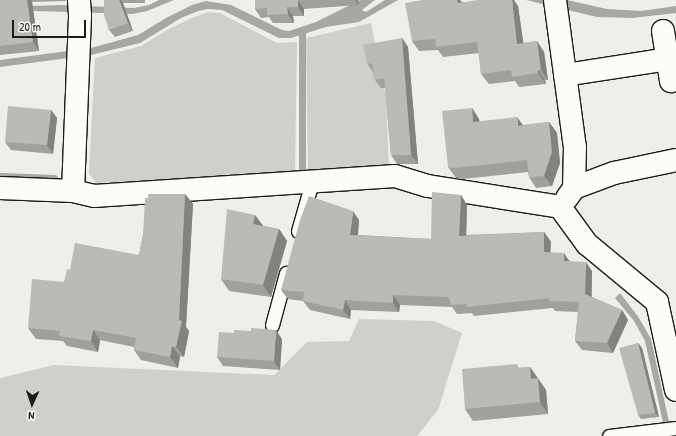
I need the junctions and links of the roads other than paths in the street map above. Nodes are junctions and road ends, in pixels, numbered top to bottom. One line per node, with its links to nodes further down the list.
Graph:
1 (79, 0): 11 (street)
2 (556, 10): 5 (street)
3 (663, 31): 4 (street)
4 (668, 59): 5 (street); 6 (street)
5 (565, 75): 10 (street)
6 (671, 81)
7 (676, 160): 10 (street)
8 (312, 182): 11 (street); 12 (street); 13 (lane)
9 (0, 188): 11 (street)
10 (574, 188): 12 (street)
11 (73, 191)
12 (560, 207): 16 (street)
13 (295, 242)
14 (291, 257): 15 (lane)
15 (272, 325)
16 (676, 390)
17 (670, 429): 18 (lane)
18 (609, 436)

